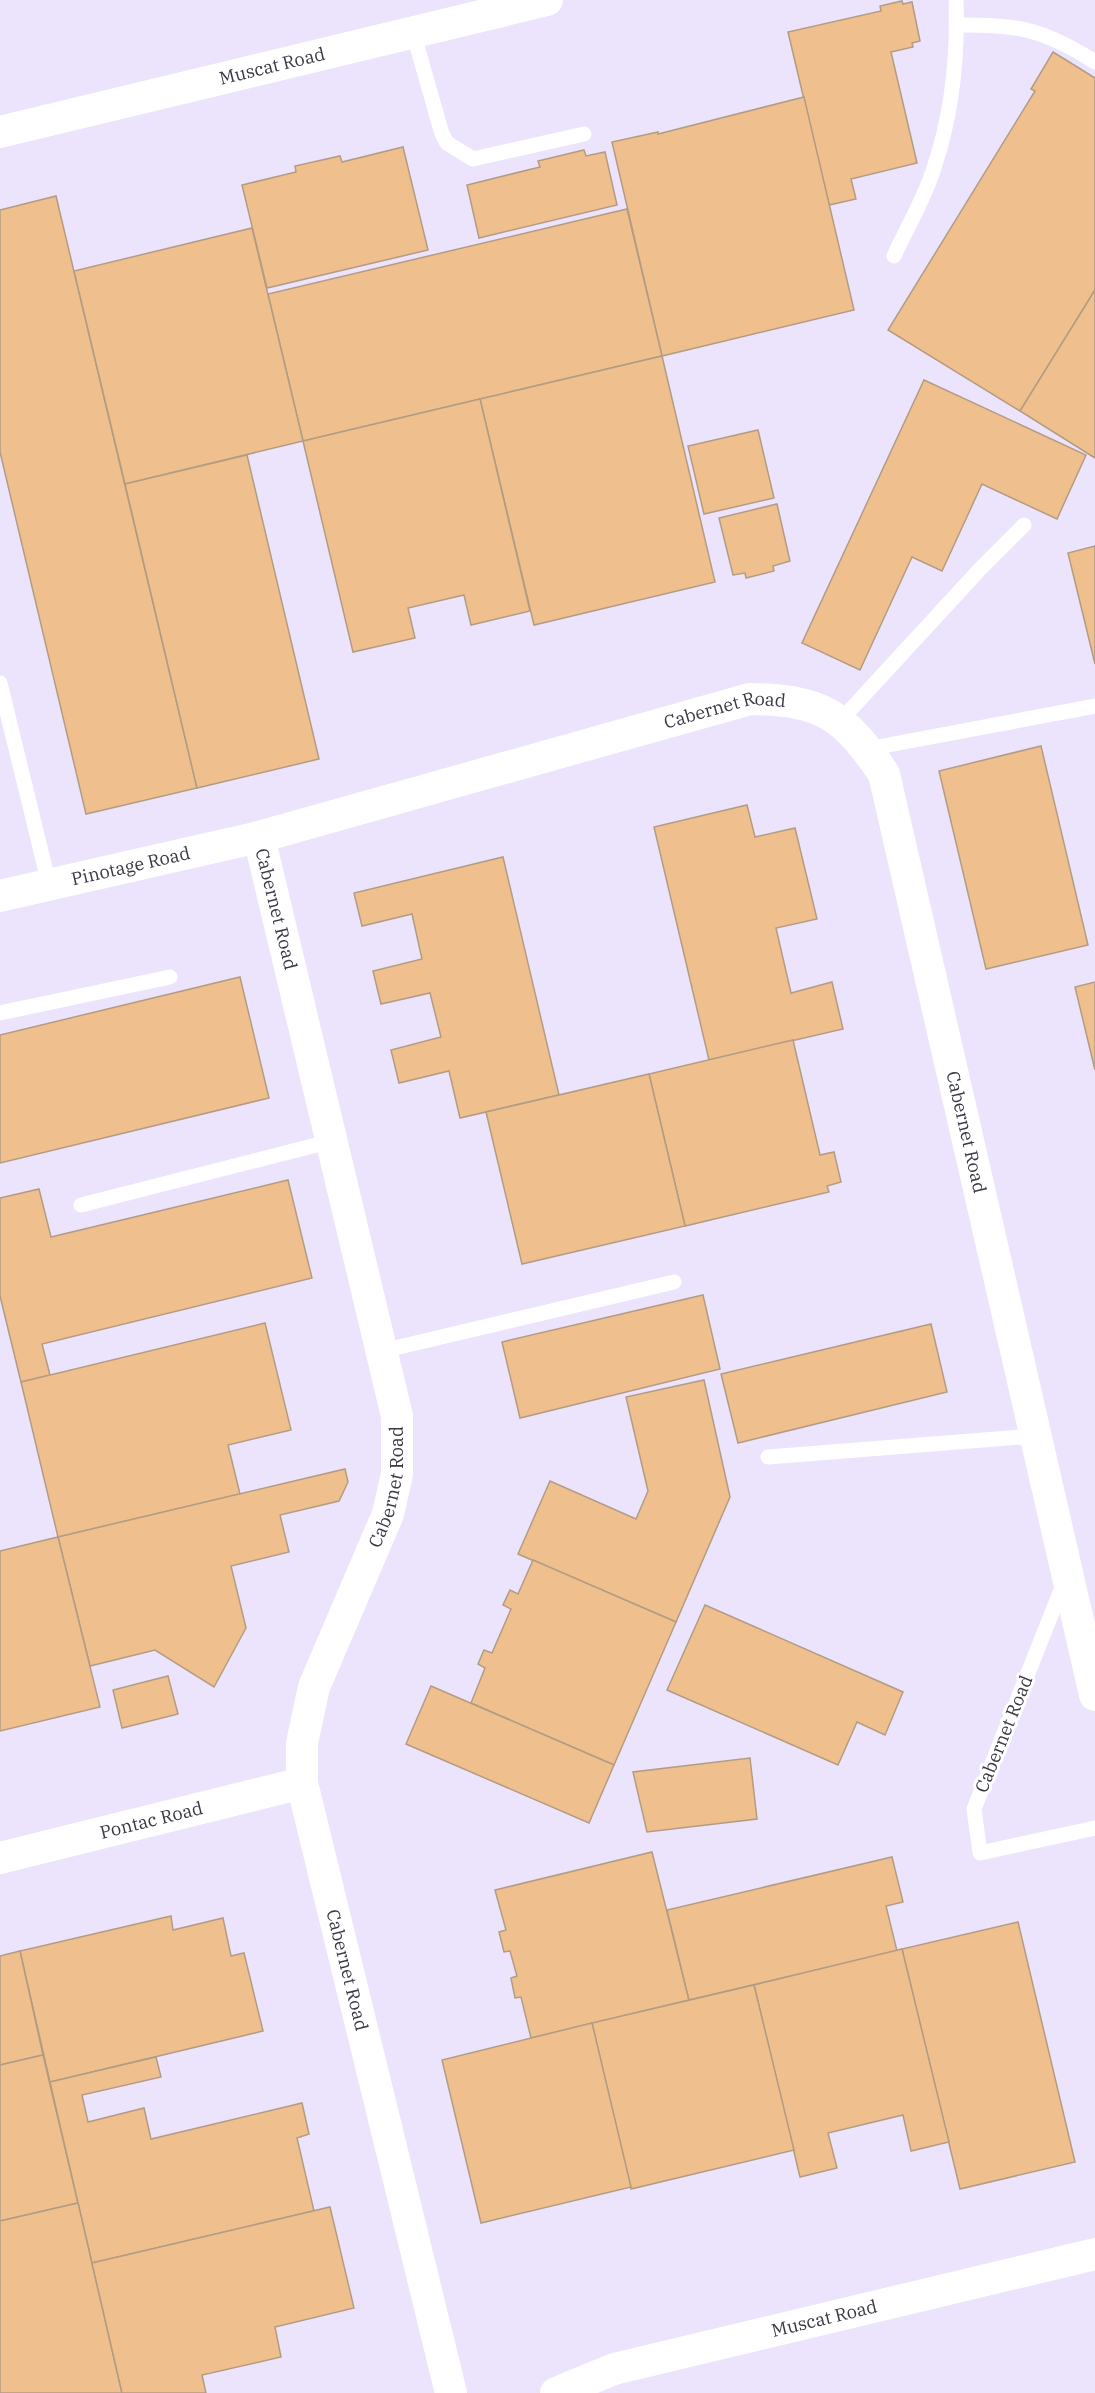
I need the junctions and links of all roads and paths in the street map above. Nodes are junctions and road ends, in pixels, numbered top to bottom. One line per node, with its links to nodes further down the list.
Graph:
1 (547, 0): 3 (street, Muscat Road)
2 (956, 0): 4 (lane)
3 (511, 4): 5 (street, Muscat Road)
4 (957, 25): 6 (lane); 9 (lane)
5 (413, 32): 7 (street, Muscat Road); 8 (lane)
6 (1095, 62)
7 (0, 132)
8 (584, 134)
9 (894, 256)
10 (1024, 525): 13 (lane)
11 (0, 683): 16 (lane)
12 (1095, 706): 14 (lane)
13 (841, 720): 14 (street, Cabernet Road); 15 (street, Cabernet Road)
14 (867, 749): 24 (street, Cabernet Road)
15 (259, 837): 16 (street, Pinotage Road); 20 (street, Cabernet Road)
16 (49, 884): 17 (street, Pinotage Road)
17 (0, 896)
18 (170, 977): 19 (lane)
19 (0, 1013)
20 (332, 1141): 21 (lane); 23 (street, Cabernet Road)
21 (81, 1205)
22 (674, 1282): 23 (lane)
23 (382, 1351): 28 (street, Cabernet Road)
24 (1035, 1436): 25 (lane); 26 (street, Cabernet Road)
25 (768, 1457)
26 (1067, 1575): 27 (street, Cabernet Road); 29 (lane, Cabernet Road)
27 (1095, 1695)
28 (302, 1783): 30 (street, Pontac Road); 32 (street, Cabernet Road)
29 (1095, 1828)
30 (0, 1858)
31 (1095, 2254): 33 (street, Muscat Road)
32 (451, 2393)
33 (556, 2393)

